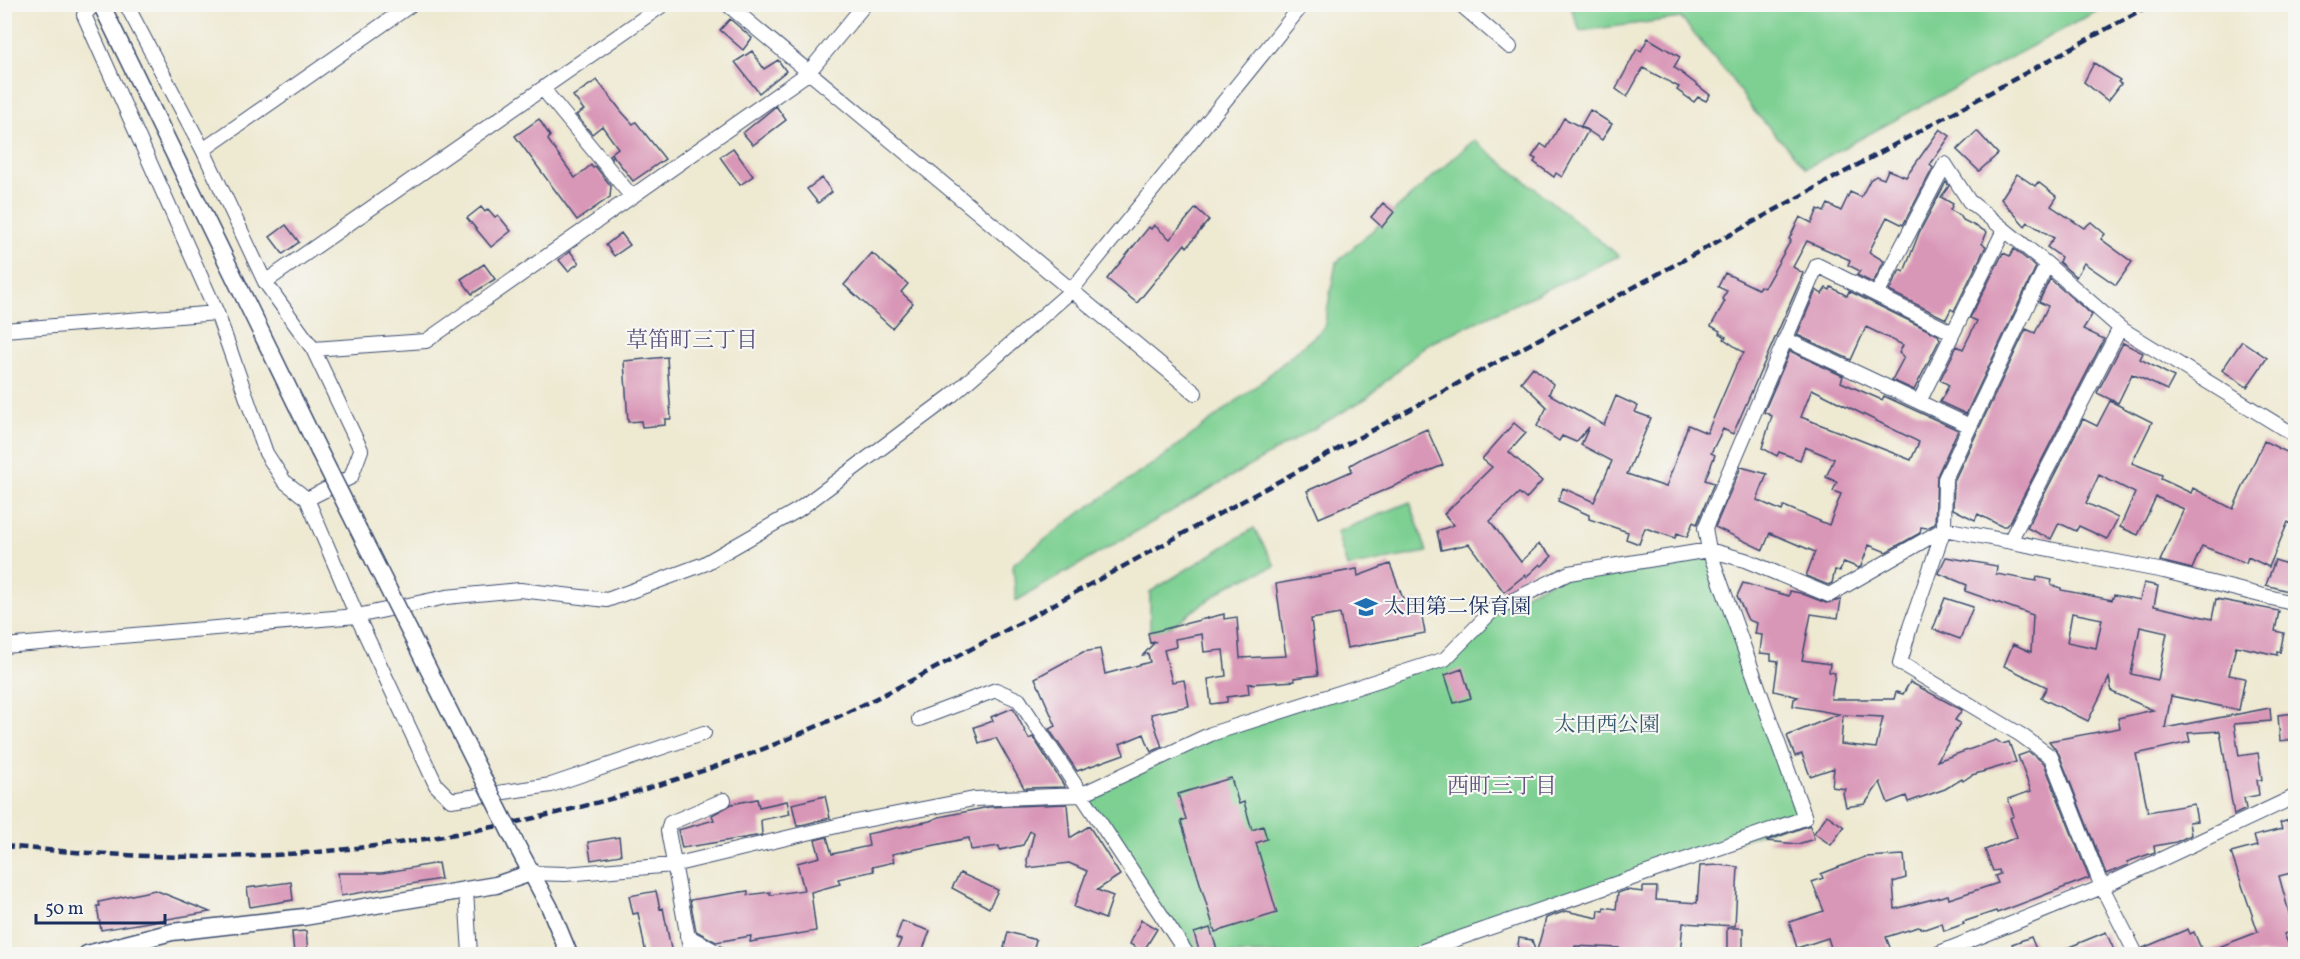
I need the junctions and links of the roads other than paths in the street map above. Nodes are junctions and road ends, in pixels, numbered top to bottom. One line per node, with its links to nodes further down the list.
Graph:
1 (94, 4): 20 (street)
2 (101, 4): 43 (street, bridge)
3 (126, 4): 13 (street)
4 (412, 4): 13 (street)
5 (664, 4): 12 (street)
6 (727, 4): 11 (street)
7 (865, 4): 11 (street)
8 (1303, 4): 18 (street)
9 (1460, 4): 10 (street)
10 (1510, 47)
11 (808, 73): 14 (street); 18 (street)
12 (543, 89): 14 (street); 17 (street)
13 (203, 150): 17 (street)
14 (632, 197): 25 (street)
15 (2004, 230): 16 (street); 19 (street); 23 (street)
16 (2047, 264): 21 (street); 28 (street)
17 (265, 282): 25 (street)
18 (1070, 292): 26 (street); 35 (street)
19 (1877, 294): 23 (street); 24 (street)
20 (217, 313): 22 (street); 30 (street)
21 (2120, 328): 29 (street); 32 (street)
22 (4, 330)
23 (1953, 333): 27 (street)
24 (1785, 339): 27 (street); 33 (street)
25 (313, 349): 30 (street)
26 (1195, 393)
27 (1919, 402): 28 (street)
28 (1970, 426): 31 (street)
29 (2295, 436)
30 (307, 499): 35 (street)
31 (1944, 529): 32 (street); 33 (street); 44 (street)
32 (2010, 541): 34 (street)
33 (1709, 550): 39 (street); 53 (street)
34 (2295, 604)
35 (357, 616): 36 (street); 38 (street)
36 (4, 646)
37 (919, 719): 39 (street)
38 (704, 733)
39 (1080, 795): 42 (street); 52 (street)
40 (2295, 796): 44 (street)
41 (724, 800): 42 (street)
42 (673, 865): 43 (street); 46 (street)
43 (531, 873): 45 (street); 49 (street)
44 (2102, 887): 54 (street); 55 (street)
45 (466, 891): 47 (street); 48 (street)
46 (687, 936): 50 (street); 51 (street)
47 (87, 954)
48 (470, 954)
49 (569, 954)
50 (690, 954)
51 (720, 954)
52 (1187, 954)
53 (1414, 954)
54 (1937, 954)
55 (2136, 954)

